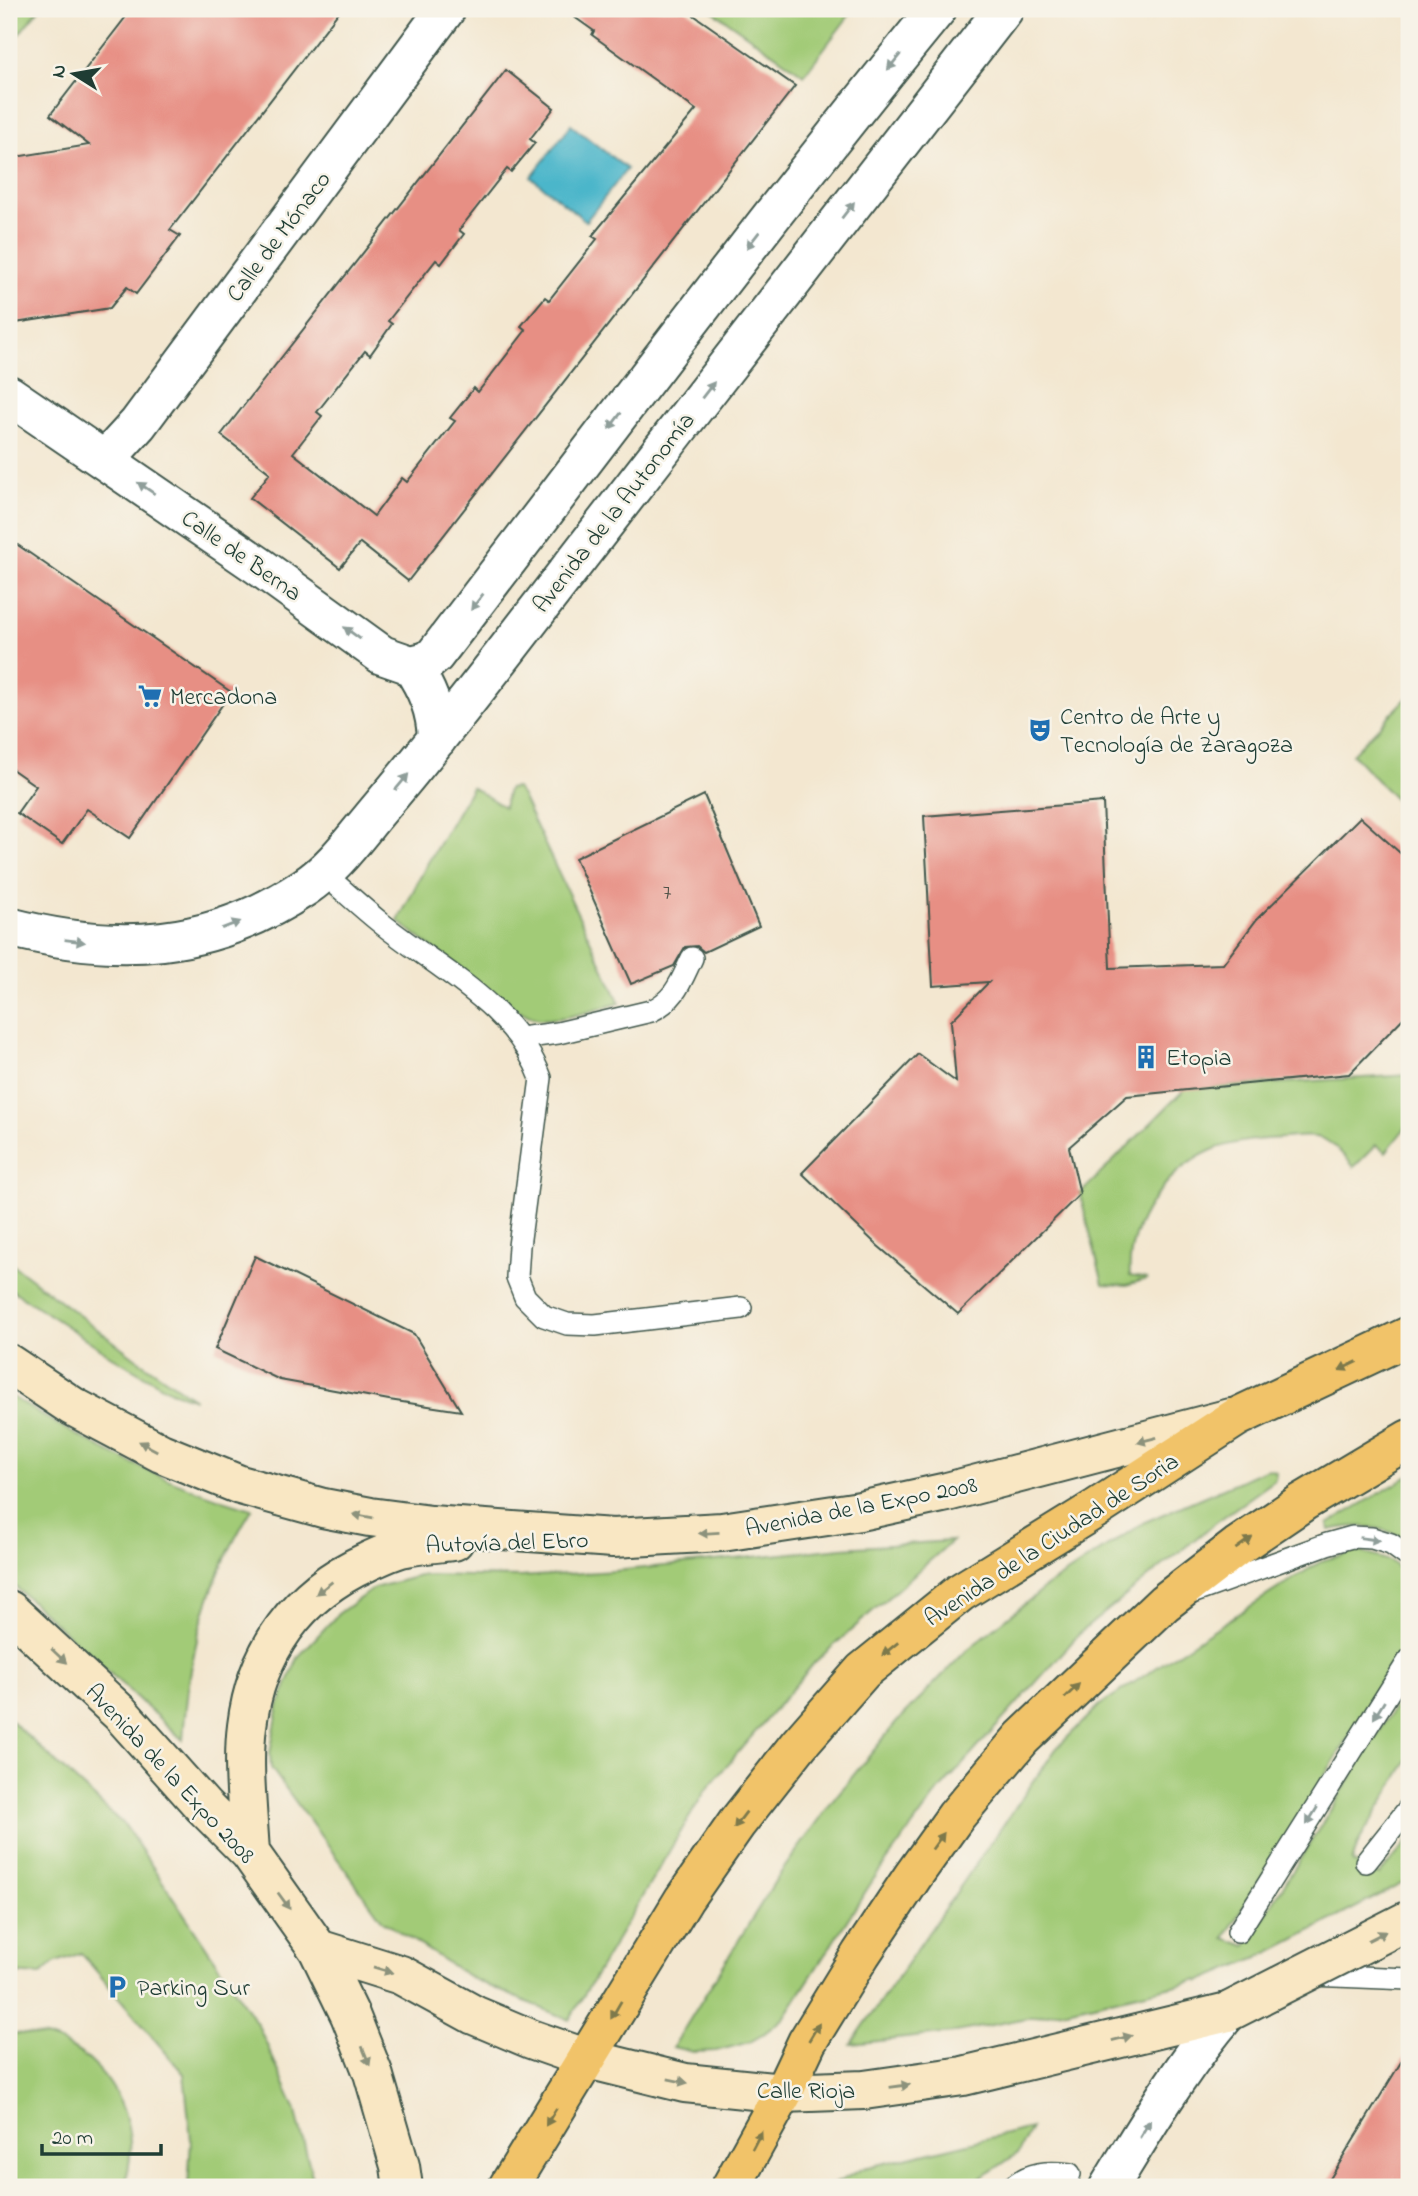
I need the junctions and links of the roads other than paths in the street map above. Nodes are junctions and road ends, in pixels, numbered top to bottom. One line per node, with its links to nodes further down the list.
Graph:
1 (446, 9): 5 (street, Calle de Mónaco)
2 (937, 9): 6 (street, one-way to 6)
3 (1004, 9): 7 (street, Avenida de la Autonomía, one-way to 3)
4 (9, 395): 5 (street, Calle de Berna)
5 (105, 460): 6 (street, Calle de Berna, one-way to 5)
6 (411, 665): 7 (street)
7 (437, 739): 8 (street, Avenida de la Autonomía, one-way to 7)
8 (324, 873): 9 (street, Avenida de la Autonomía, one-way to 8); 11 (lane)
9 (9, 927)
10 (692, 958): 11 (lane)
11 (521, 1038): 12 (lane)
12 (741, 1308)
13 (1409, 1336): 15 (main road, Avenida de la Ciudad de Soria, one-way to 15)
14 (9, 1364): 17 (main road, one-way to 14)
15 (1237, 1417): 18 (main road, Avenida de la Expo 2008, one-way to 18); 32 (main road, Avenida de la Ciudad de Soria, one-way to 32)
16 (1409, 1439): 20 (main road, one-way to 16)
17 (431, 1534): 18 (main road, Autovía del Ebro); 24 (main road, Autovía del Ebro, one-way to 24)
18 (613, 1538)
19 (1409, 1557): 20 (lane, one-way to 19)
20 (1164, 1603): 33 (main road, one-way to 20)
21 (9, 1610): 24 (main road, Avenida de la Expo 2008, one-way to 24)
22 (1409, 1660): 27 (lane, one-way to 27)
23 (1409, 1808): 25 (lane)
24 (250, 1853): 28 (main road, Avenida de la Expo 2008, one-way to 28)
25 (1366, 1862)
26 (1409, 1920): 29 (main road, Calle Rioja, one-way to 26, bridge)
27 (1238, 1932)
28 (318, 1950): 32 (main road, Calle Rioja, one-way to 32); 35 (main road, one-way to 35)
29 (1302, 1975): 30 (lane, Calle Rioja); 31 (main road, Calle Rioja, bridge)
30 (1409, 1979)
31 (1228, 2011): 33 (main road, Calle Rioja, one-way to 31); 39 (street, one-way to 31)
32 (588, 2059): 33 (main road, Calle Rioja, one-way to 33); 36 (main road, one-way to 36)
33 (783, 2093): 37 (main road, one-way to 33)
34 (1070, 2174): 38 (lane)
35 (403, 2187)
36 (508, 2187)
37 (731, 2187)
38 (1012, 2187)
39 (1109, 2187)

